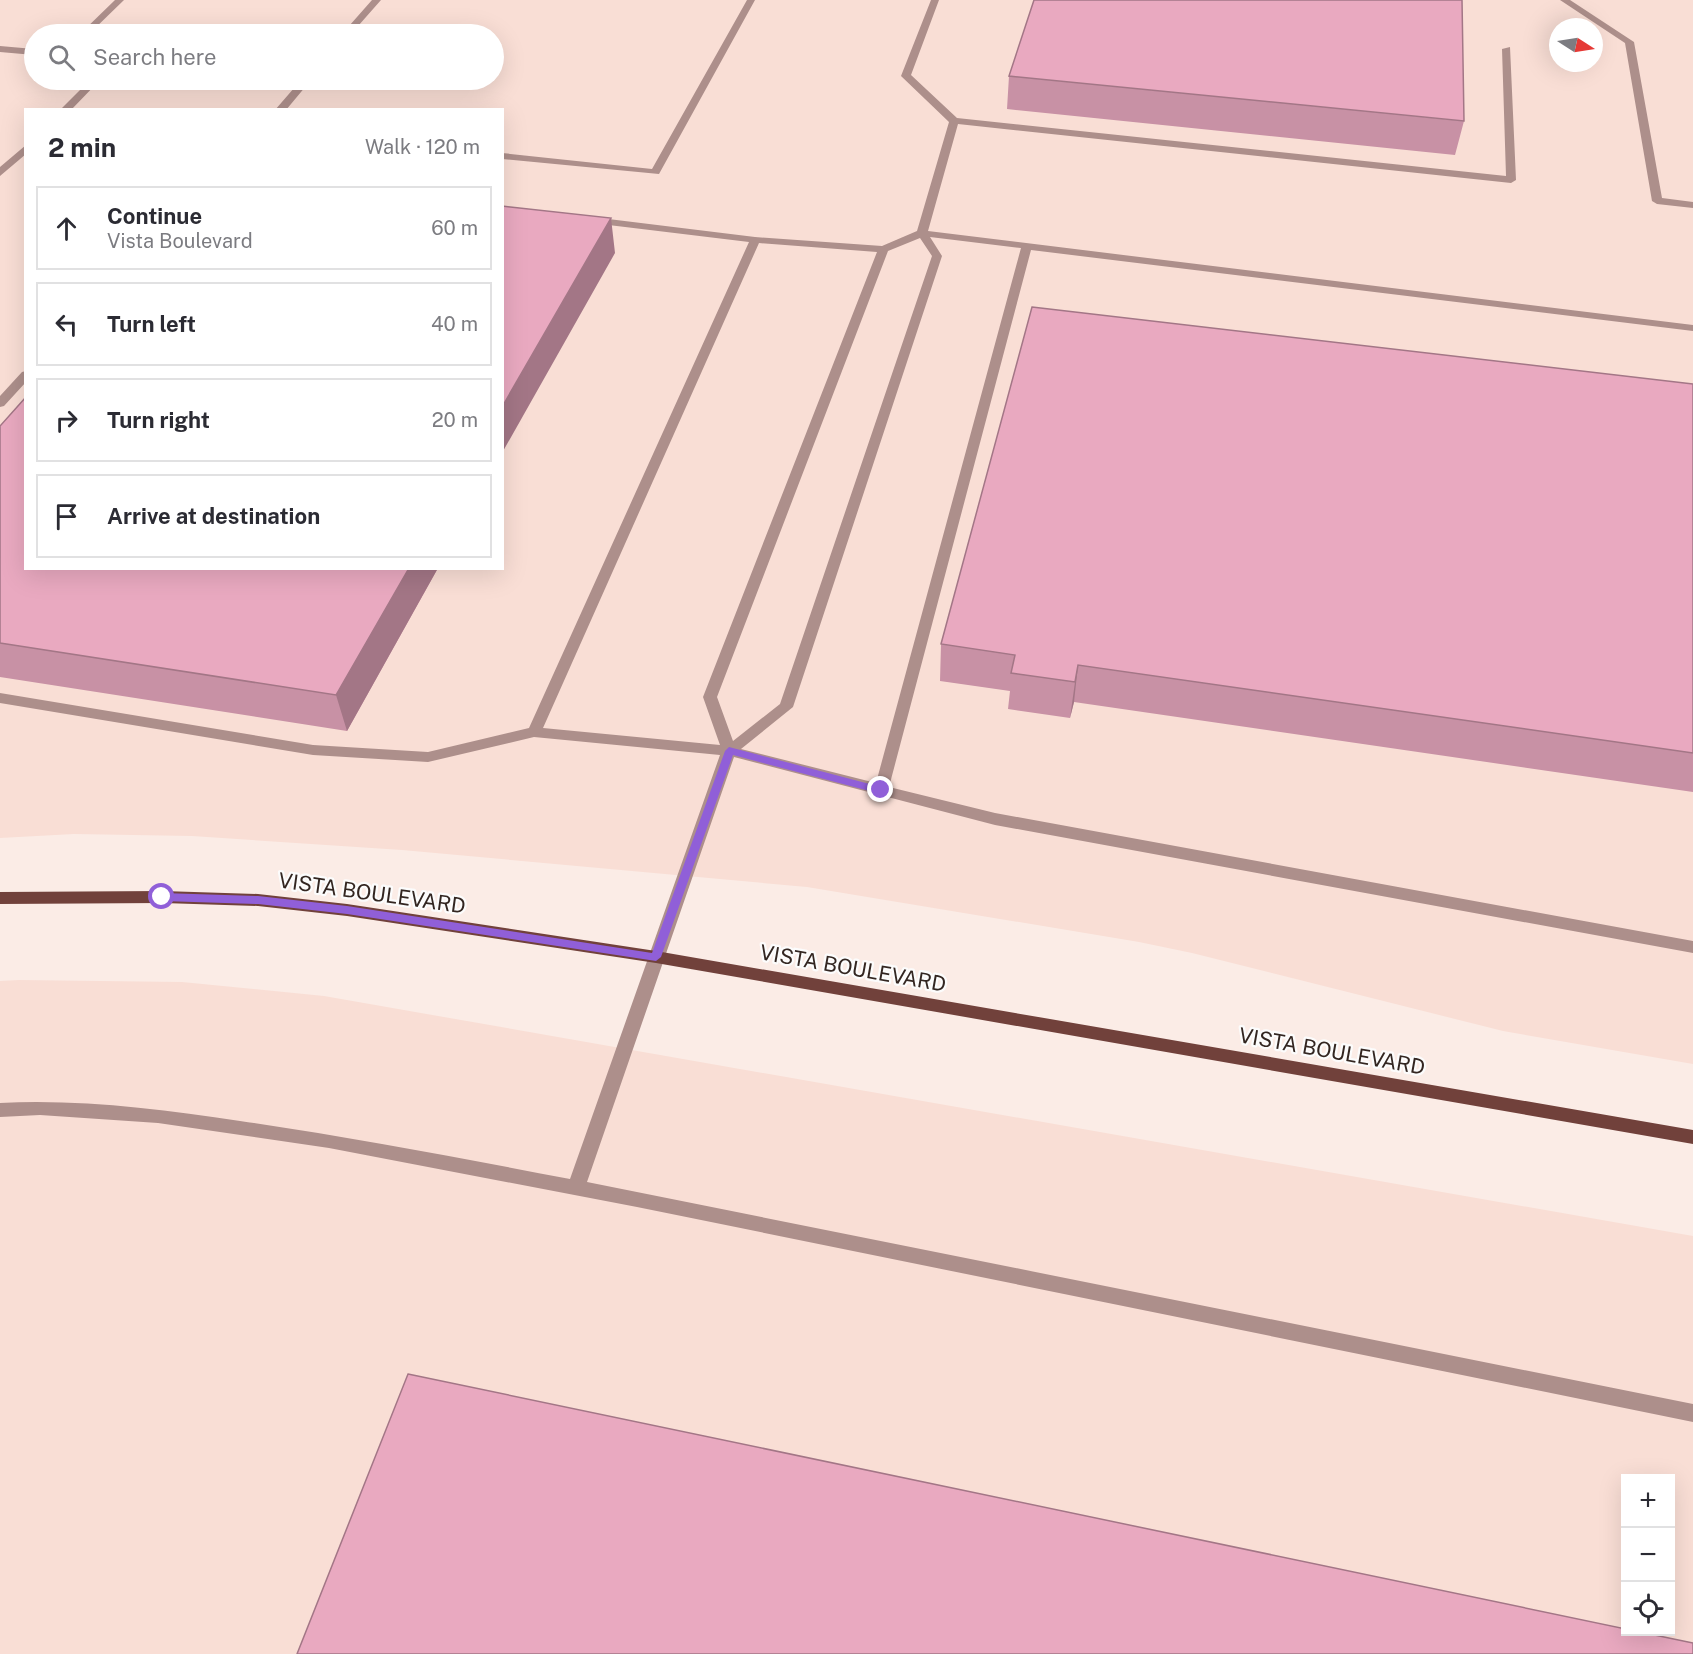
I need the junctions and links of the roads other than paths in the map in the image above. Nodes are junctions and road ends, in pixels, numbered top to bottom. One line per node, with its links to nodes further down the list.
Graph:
1 (120, 0): 6 (lane)
2 (377, 0): 7 (lane)
3 (751, 0): 17 (lane)
4 (935, 0): 15 (lane)
5 (1564, 0): 19 (lane)
6 (95, 24)
7 (355, 24)
8 (0, 49): 10 (lane)
9 (1507, 49): 15 (lane)
10 (24, 51)
11 (85, 90): 13 (lane)
12 (297, 90): 14 (lane)
13 (66, 108)
14 (282, 108)
15 (954, 122): 21 (lane)
16 (24, 150): 18 (lane)
17 (504, 156)
18 (0, 173)
19 (1693, 205)
20 (583, 219): 22 (lane)
21 (922, 233): 23 (lane); 24 (lane); 30 (lane)
22 (755, 240): 24 (lane); 29 (lane)
23 (1027, 246): 25 (lane); 31 (lane)
24 (883, 249): 30 (lane)
25 (1693, 328)
26 (24, 376): 27 (lane)
27 (0, 403)
28 (0, 698): 29 (lane)
29 (534, 732): 30 (lane)
30 (729, 751): 31 (lane); 34 (lane)
31 (881, 790): 33 (lane)
32 (0, 898): 34 (main road, VISTA BOULEVARD)
33 (1693, 947)
34 (656, 957): 36 (main road, VISTA BOULEVARD); 37 (lane)
35 (0, 1110): 37 (lane)
36 (1693, 1137)
37 (576, 1188): 38 (lane)
38 (1693, 1413)

